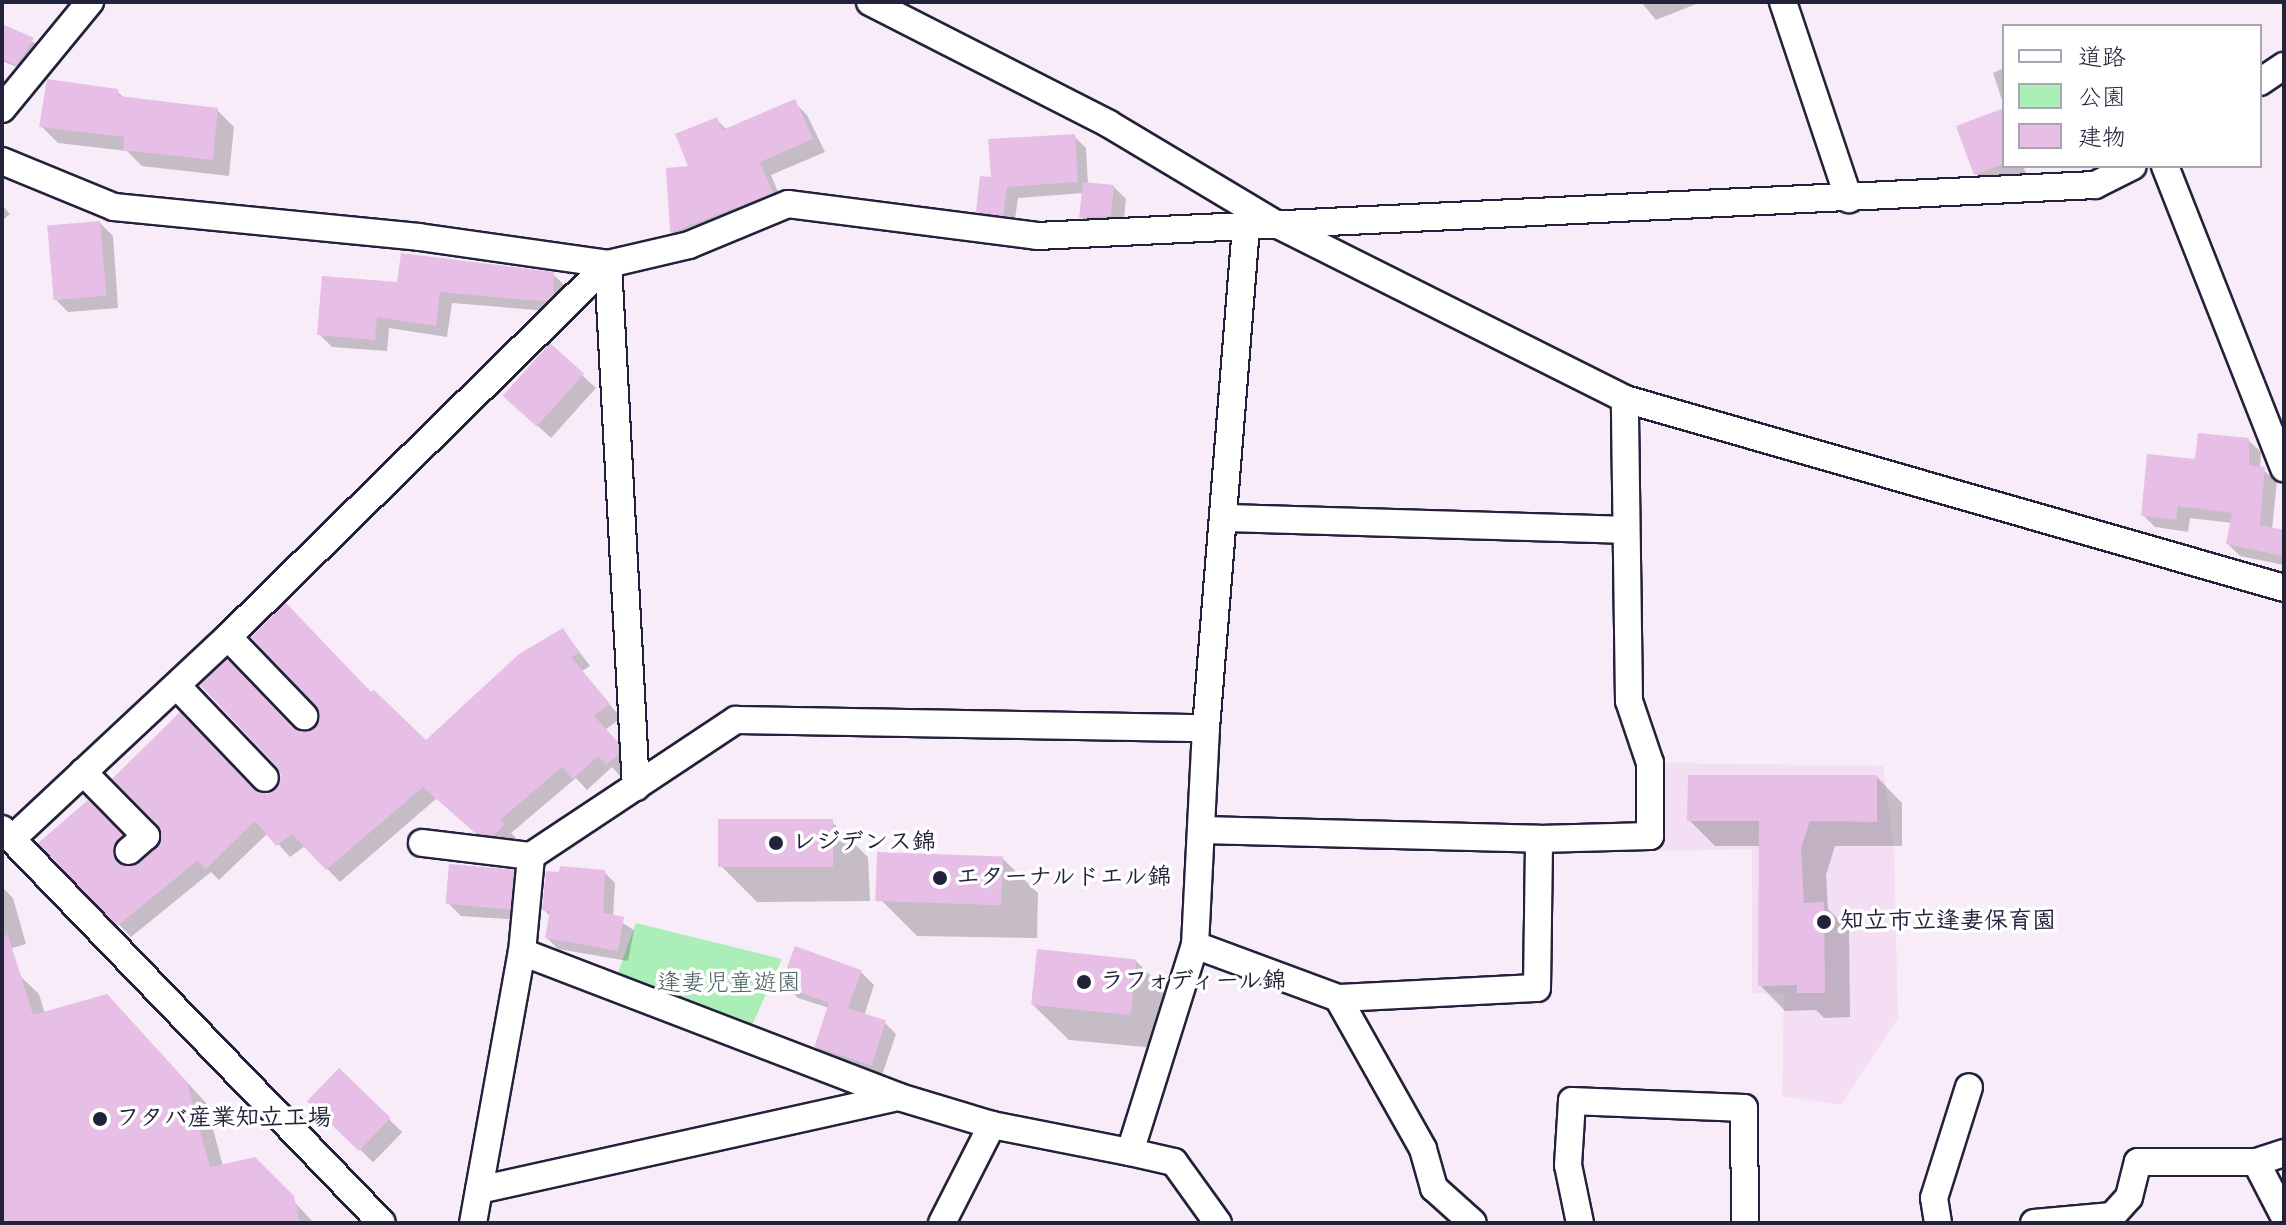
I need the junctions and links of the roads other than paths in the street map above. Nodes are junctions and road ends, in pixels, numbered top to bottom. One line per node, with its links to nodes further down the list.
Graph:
1 (90, 2): 6 (street)
2 (870, 2): 11 (street)
3 (1783, 2): 10 (street)
4 (2284, 66): 5 (street)
5 (2262, 81)
6 (2, 109)
7 (2, 161): 13 (street)
8 (2129, 168): 10 (street)
9 (2166, 168): 15 (street)
10 (1849, 199): 11 (street)
11 (1278, 225): 12 (street); 14 (street)
12 (1246, 227): 13 (street); 16 (street)
13 (608, 264): 19 (street); 25 (street)
14 (1625, 399): 17 (street); 18 (street)
15 (2284, 468)
16 (1223, 518): 17 (street); 22 (street)
17 (1625, 530): 28 (street)
18 (2284, 588)
19 (228, 637): 20 (street); 21 (street)
20 (177, 686): 23 (street); 24 (street)
21 (304, 716)
22 (1206, 728): 25 (street); 26 (street)
23 (83, 772): 27 (street); 30 (street)
24 (265, 778)
25 (636, 787): 31 (street)
26 (1202, 830): 28 (street); 32 (street)
27 (7, 834): 43 (street)
28 (1539, 839): 34 (street)
29 (422, 843): 31 (street)
30 (129, 851)
31 (531, 856): 33 (street)
32 (1195, 945): 34 (street); 38 (street)
33 (522, 952): 36 (street); 41 (street)
34 (1338, 998): 47 (street)
35 (1969, 1087): 50 (street)
36 (899, 1097): 37 (street); 41 (street)
37 (992, 1125): 38 (street); 45 (street)
38 (1130, 1152): 46 (street)
39 (2284, 1153): 40 (street)
40 (2256, 1162): 42 (street); 51 (street)
41 (479, 1190): 44 (street)
42 (2284, 1216)
43 (382, 1223)
44 (473, 1223)
45 (942, 1223)
46 (1218, 1223)
47 (1473, 1223)
48 (1580, 1223): 49 (street)
49 (1745, 1223)
50 (1938, 1223)
51 (2034, 1223)

